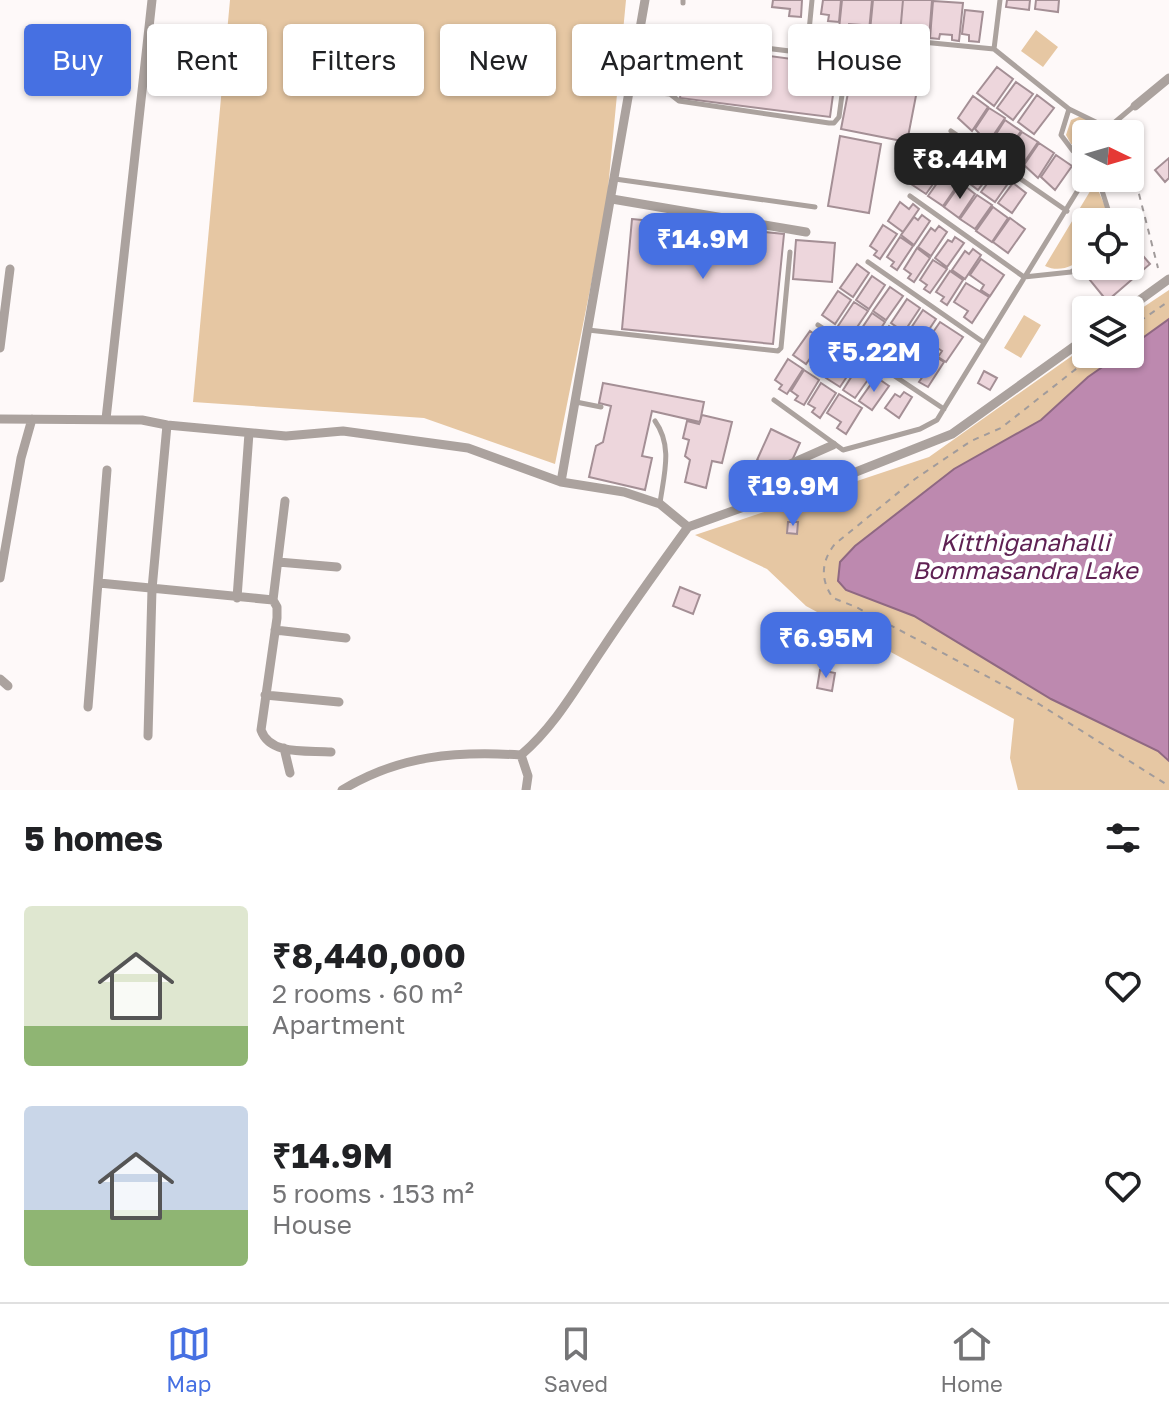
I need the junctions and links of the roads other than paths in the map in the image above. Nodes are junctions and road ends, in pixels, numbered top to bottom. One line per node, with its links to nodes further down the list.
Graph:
1 (152, 0): 41 (street)
2 (645, 0): 5 (street)
3 (812, 0): 6 (lane)
4 (1000, 0): 6 (lane)
5 (641, 24)
6 (994, 49): 11 (lane)
7 (1169, 78): 10 (street)
8 (670, 94): 8 (lane)
9 (629, 96): 16 (street)
10 (1135, 106): 13 (lane)
11 (1069, 109): 12 (lane); 15 (lane)
12 (1088, 120)
13 (1119, 120)
14 (951, 131): 21 (lane)
15 (1072, 150)
16 (615, 179): 19 (street); 20 (lane)
17 (1078, 192): 21 (lane)
18 (910, 196): 27 (lane)
19 (612, 199): 22 (street); 31 (street)
20 (815, 207)
21 (1067, 211): 27 (lane)
22 (806, 232)
23 (790, 252): 31 (lane)
24 (868, 262): 32 (lane)
25 (10, 269): 33 (street)
26 (1072, 271): 27 (lane)
27 (1024, 277): 32 (lane)
28 (1169, 279): 29 (street)
29 (1144, 297)
30 (818, 325): 38 (lane)
31 (587, 330): 36 (street)
32 (983, 342): 38 (lane)
33 (0, 348)
34 (1072, 348): 51 (street)
35 (774, 400): 45 (lane)
36 (575, 402): 37 (lane); 48 (street)
37 (601, 407)
38 (944, 409): 45 (lane)
39 (0, 419): 40 (street)
40 (32, 419): 41 (street); 54 (street)
41 (106, 419): 43 (street)
42 (655, 421): 50 (lane)
43 (167, 425): 44 (street); 56 (street)
44 (249, 433): 48 (street); 57 (street)
45 (833, 445): 46 (street)
46 (790, 464)
47 (107, 470): 55 (street)
48 (561, 482): 50 (street)
49 (285, 501): 52 (street)
50 (660, 504): 51 (street)
51 (688, 527): 67 (street)
52 (278, 562): 53 (street); 58 (street)
53 (337, 567)
54 (0, 578)
55 (99, 583): 56 (street); 63 (street)
56 (152, 589): 57 (street); 64 (street)
57 (237, 598): 58 (street)
58 (273, 600): 59 (street)
59 (275, 630): 60 (street); 61 (street)
60 (346, 638)
61 (265, 695): 62 (street); 65 (street)
62 (339, 702)
63 (88, 707)
64 (148, 736)
65 (284, 748): 66 (street); 68 (street)
66 (331, 752)
67 (521, 755): 69 (street); 70 (street)
68 (290, 773)
69 (342, 790)
70 (526, 790)

